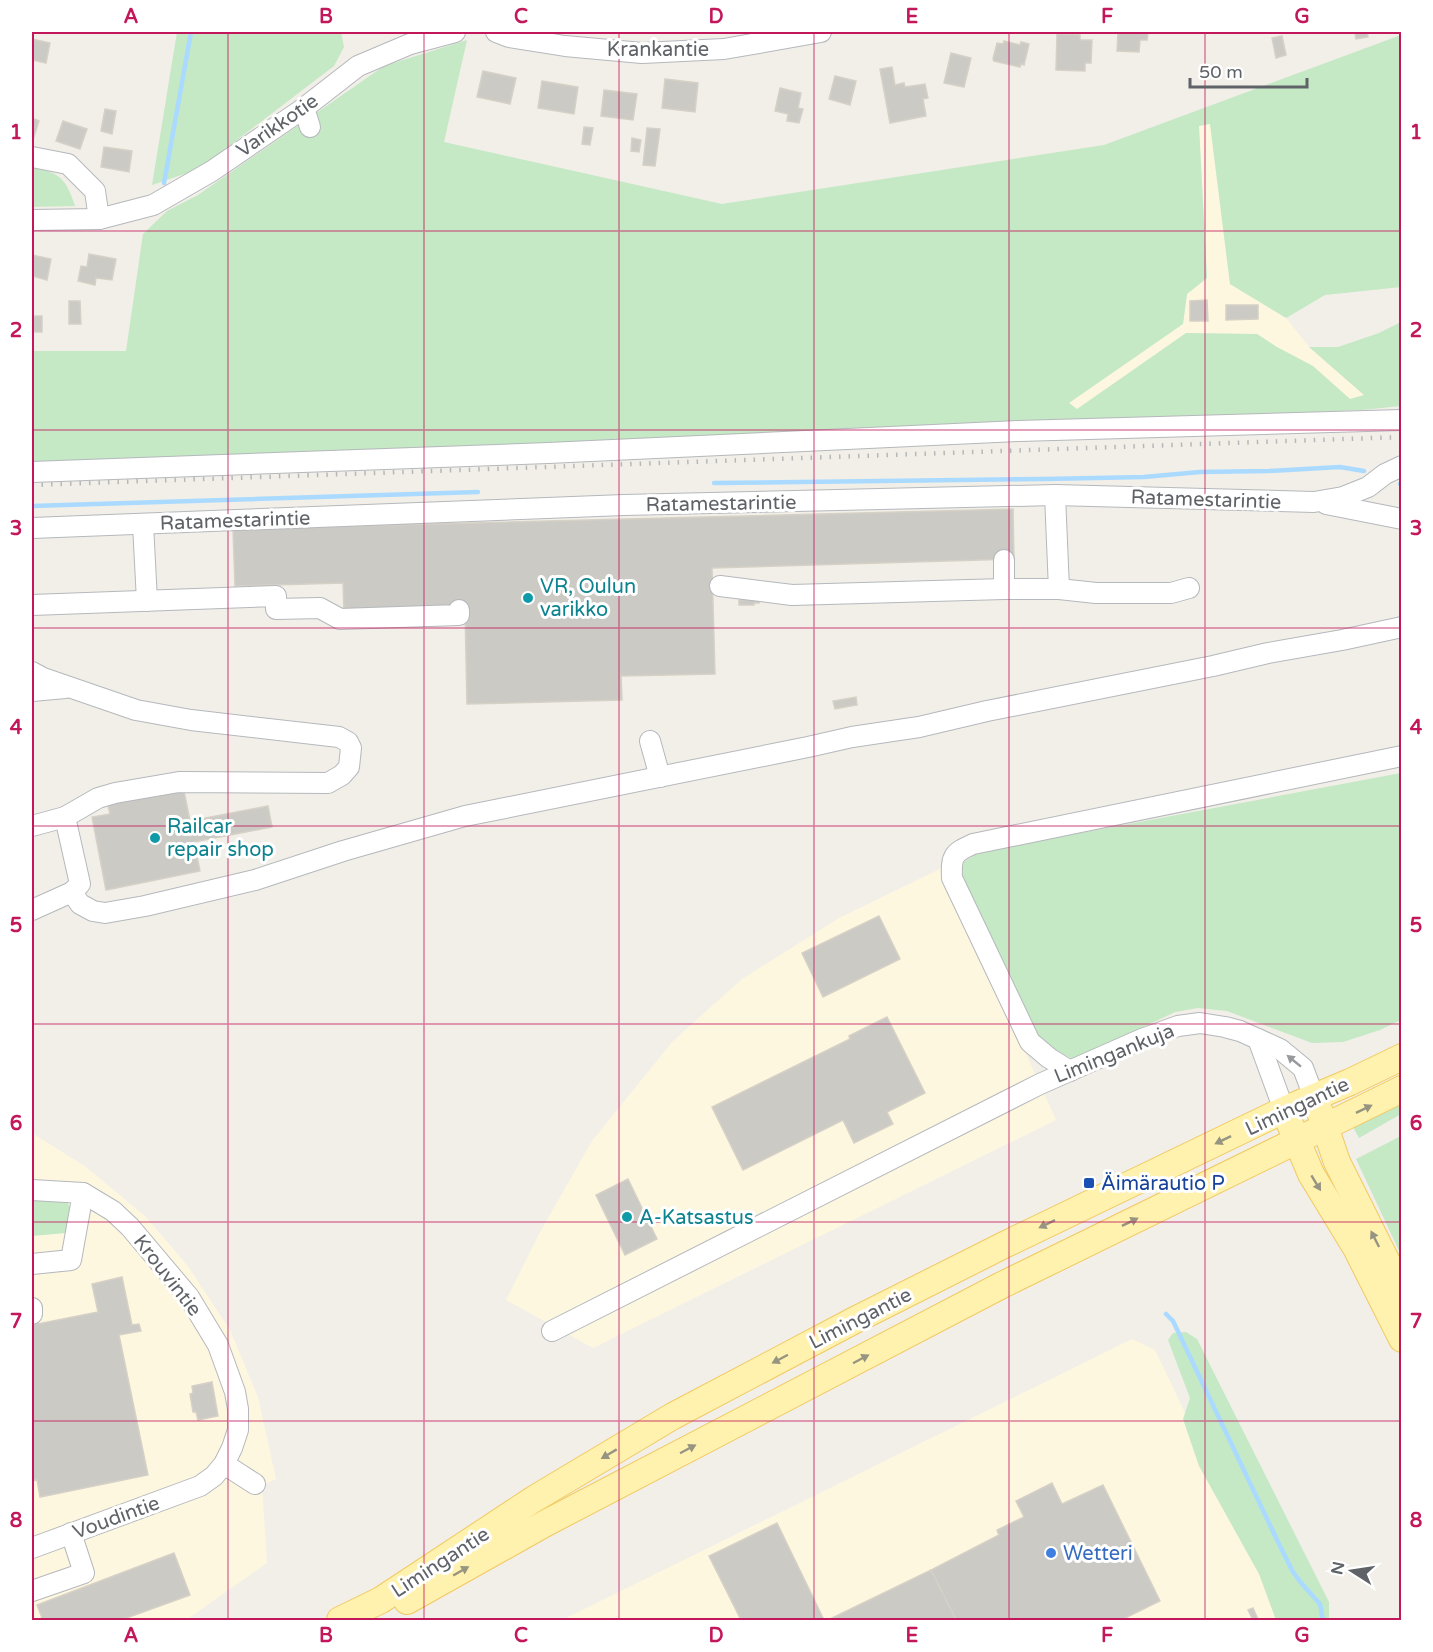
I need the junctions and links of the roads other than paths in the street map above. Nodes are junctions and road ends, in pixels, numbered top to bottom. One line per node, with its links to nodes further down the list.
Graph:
1 (455, 32): 4 (street, Varikkotie)
2 (496, 32): 3 (street, Krankantie)
3 (821, 32)
4 (304, 108): 5 (street); 7 (street, Varikkotie)
5 (310, 127)
6 (32, 157): 7 (street)
7 (99, 219): 8 (street, Varikkotie)
8 (32, 220)
9 (1401, 420): 11 (street)
10 (1401, 466): 13 (street, Ratamestarintie)
11 (32, 472)
12 (1055, 495): 13 (street, Ratamestarintie); 15 (street, Ratamestarintie); 21 (street)
13 (1314, 502): 14 (street)
14 (1401, 519)
15 (143, 524): 16 (street, Ratamestarintie); 22 (street)
16 (32, 528)
17 (1004, 560): 20 (street)
18 (720, 586): 20 (street)
19 (1189, 588): 21 (street)
20 (1004, 589): 21 (street)
21 (1059, 589)
22 (147, 601): 23 (street); 24 (street)
23 (32, 605)
24 (459, 610)
25 (1401, 627): 31 (street)
26 (32, 672): 27 (street)
27 (70, 687): 28 (street); 32 (street)
28 (32, 691)
29 (650, 741): 31 (street)
30 (1401, 756): 38 (street)
31 (660, 777): 34 (street)
32 (65, 817): 33 (street); 34 (street)
33 (32, 826)
34 (72, 892): 35 (street)
35 (32, 910)
36 (1258, 1040): 38 (street, Limingankuja); 40 (street, Limingankuja, one-way to 36); 41 (street)
37 (1401, 1057): 40 (main road, Limingantie)
38 (1070, 1071): 48 (street, Limingankuja)
39 (1401, 1089): 42 (main road, Limingantie, one-way to 39)
40 (1314, 1097): 41 (main road, Limingantie); 42 (main road)
41 (1284, 1110): 43 (main road); 56 (main road, Limingantie, one-way to 56)
42 (1325, 1126): 43 (main road, Limingantie); 47 (main road, one-way to 42)
43 (1297, 1140): 49 (main road, one-way to 49); 56 (main road, Limingantie, one-way to 43)
44 (32, 1190): 45 (street, Krouvintie)
45 (83, 1193): 46 (street); 50 (street, Krouvintie)
46 (32, 1264)
47 (1401, 1292)
48 (552, 1330)
49 (1401, 1339)
50 (224, 1464): 51 (street); 52 (street, Krouvintie)
51 (255, 1484)
52 (200, 1486): 53 (street, Voudintie)
53 (71, 1533): 54 (street, Voudintie); 55 (street)
54 (32, 1548)
55 (32, 1591)
56 (377, 1610): 57 (main road, Limingantie)
57 (340, 1620)

